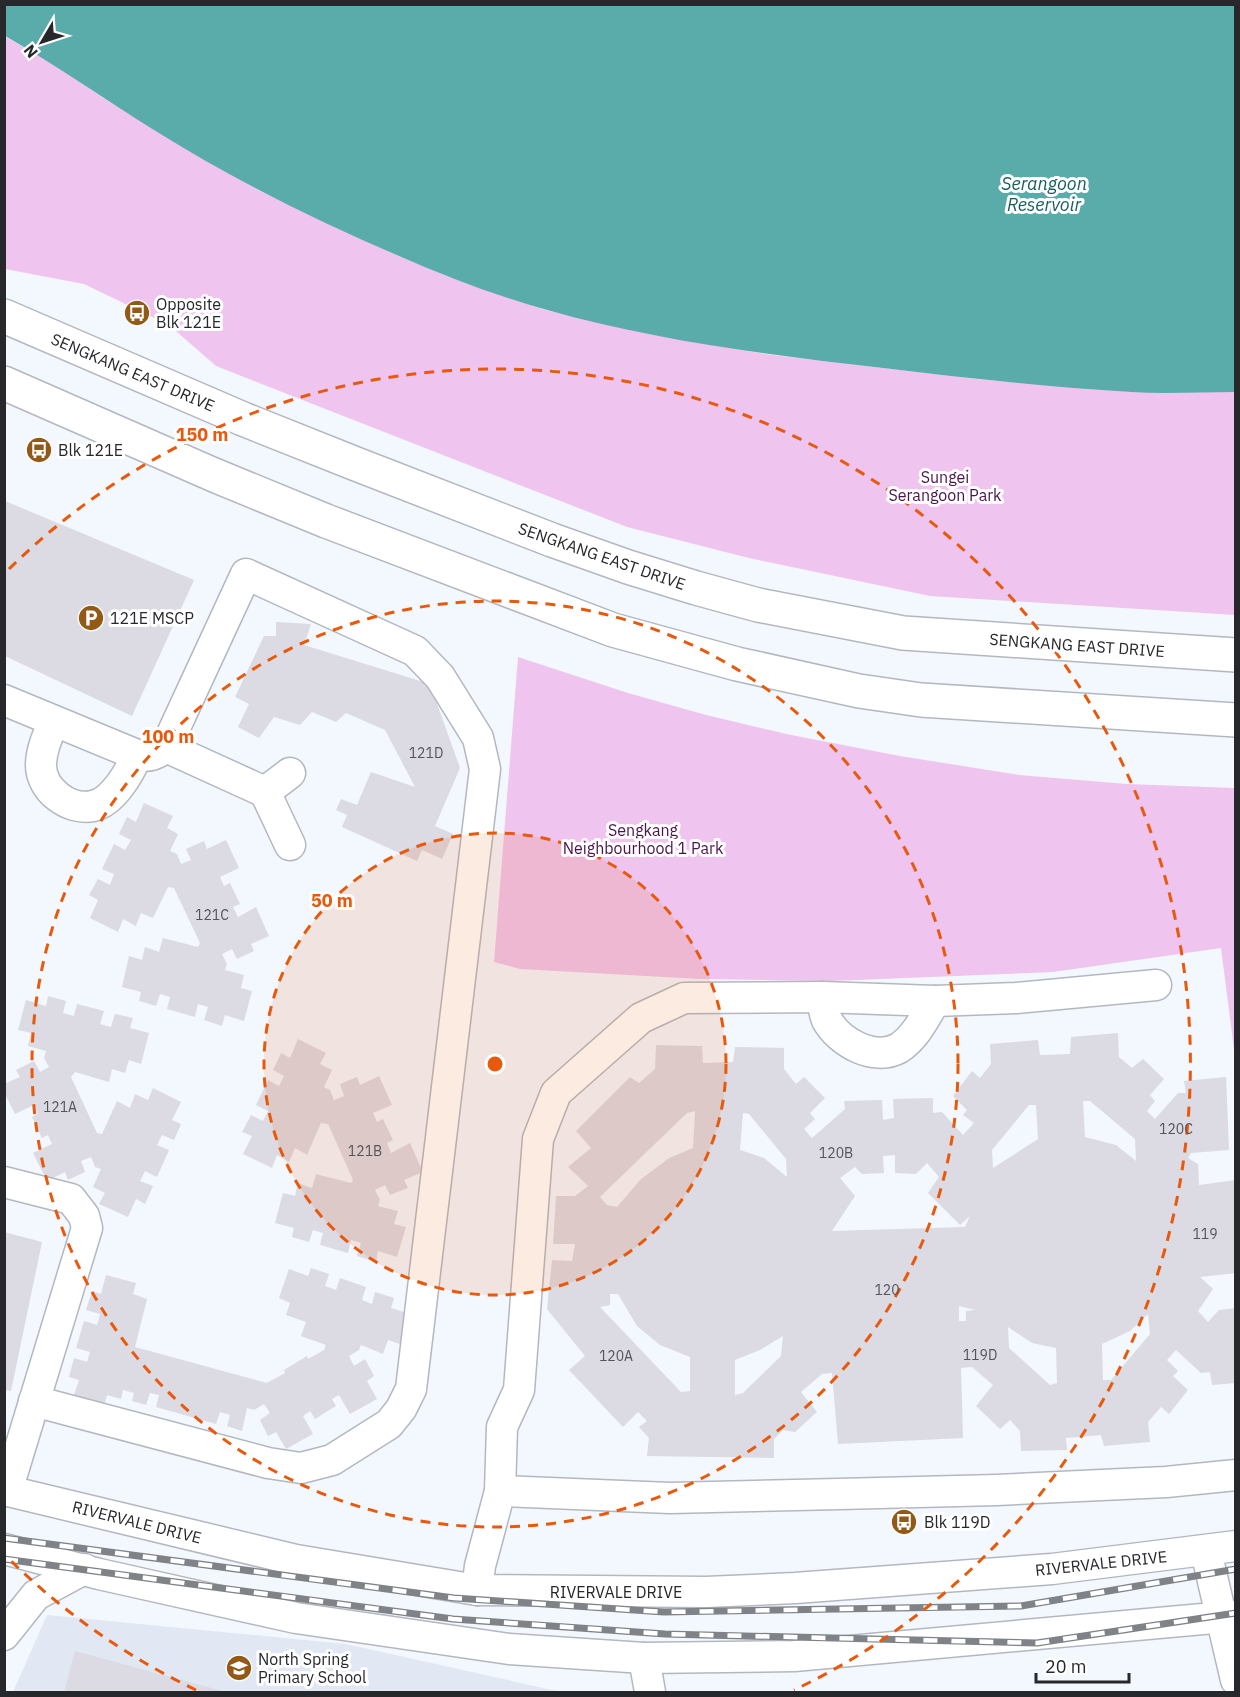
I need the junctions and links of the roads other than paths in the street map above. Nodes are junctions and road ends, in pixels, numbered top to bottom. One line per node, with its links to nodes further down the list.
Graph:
1 (4, 316): 3 (main road, SENGKANG EAST DRIVE)
2 (4, 383): 5 (main road)
3 (1236, 655)
4 (4, 700): 6 (street)
5 (1236, 720)
6 (54, 721): 8 (street); 8 (street)
7 (166, 747): 8 (street); 10 (street); 16 (street)
8 (137, 755)
9 (290, 773): 10 (street)
10 (265, 792): 11 (street)
11 (290, 845)
12 (1156, 985): 14 (street)
13 (822, 997): 14 (street); 14 (street); 19 (street)
14 (935, 1000)
15 (4, 1182): 16 (street)
16 (34, 1401): 18 (street)
17 (1236, 1475): 19 (street)
18 (6, 1490): 24 (street, RIVERVALE DRIVE)
19 (500, 1491): 24 (street)
20 (1236, 1546): 22 (street, RIVERVALE DRIVE)
21 (4, 1549): 23 (street)
22 (1206, 1551): 24 (street, RIVERVALE DRIVE); 25 (street)
23 (84, 1569): 26 (street); 27 (street)
24 (477, 1590)
25 (1228, 1617): 27 (street); 28 (street)
26 (4, 1635)
27 (644, 1658): 29 (street)
28 (1236, 1680)
29 (650, 1692)

